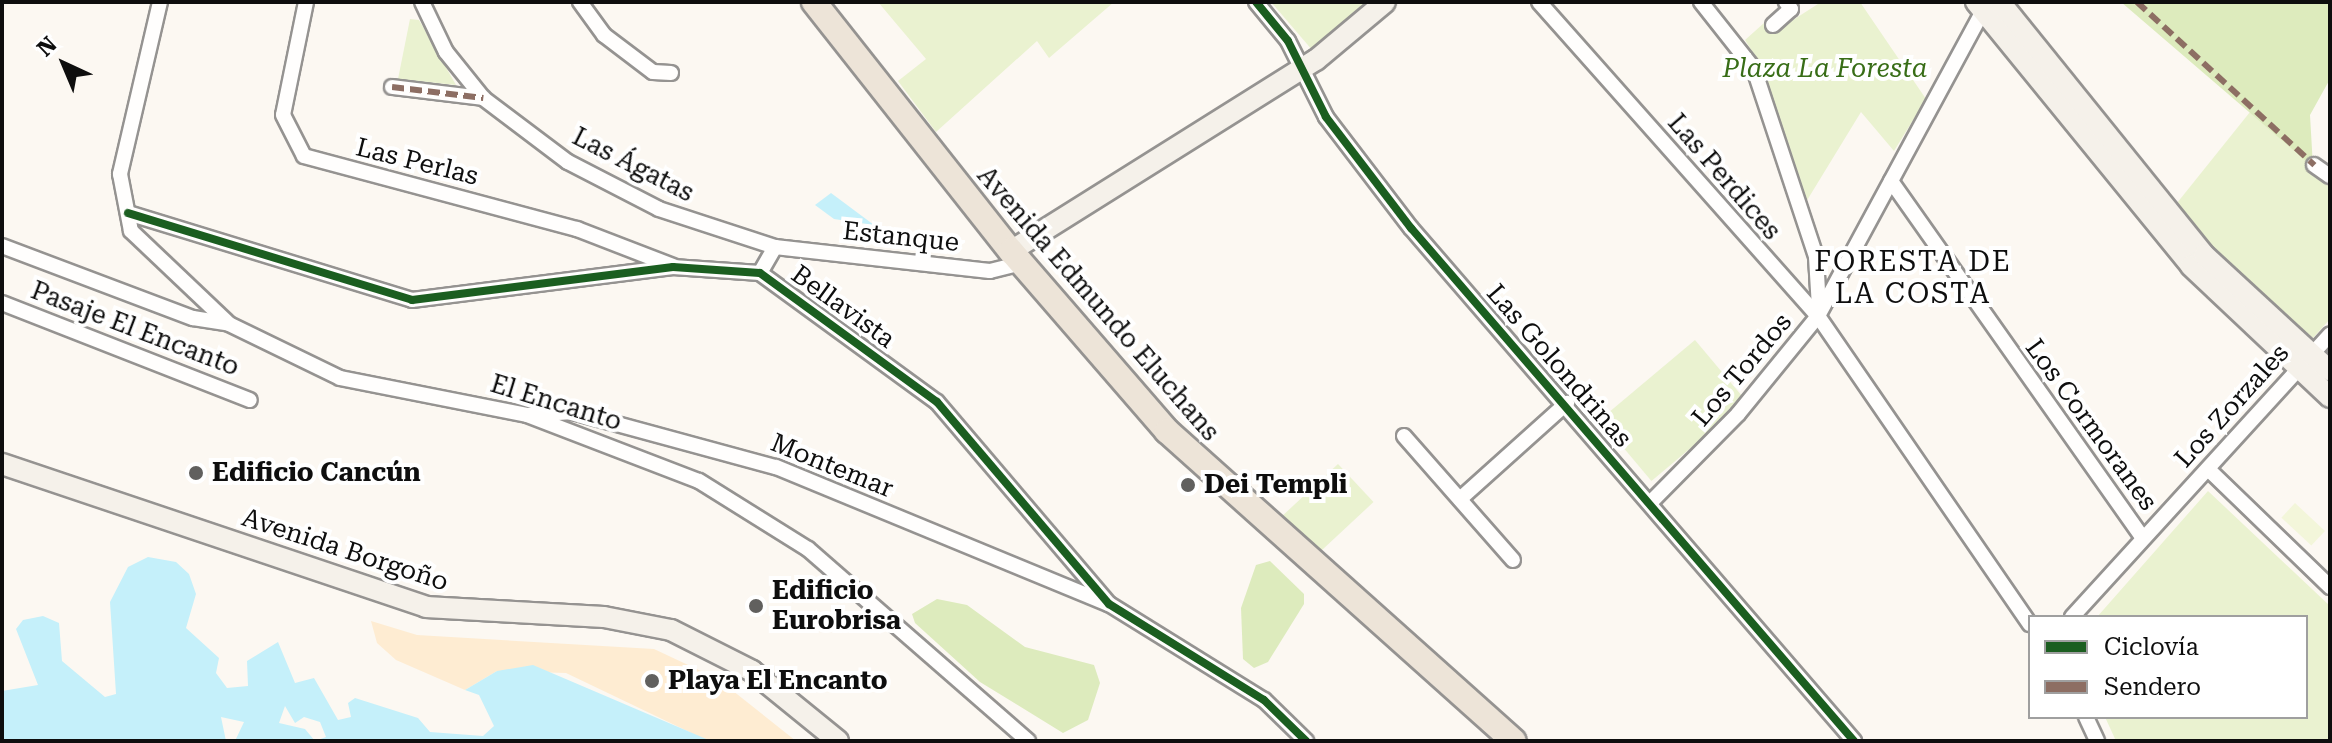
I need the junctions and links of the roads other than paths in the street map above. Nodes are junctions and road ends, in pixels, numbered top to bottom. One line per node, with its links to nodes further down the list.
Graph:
1 (160, 2): 20 (street)
2 (306, 2): 24 (street, Las Perlas)
3 (422, 2): 16 (street, Las Ágatas)
4 (580, 2): 14 (street)
5 (814, 2): 23 (main road, Avenida Edmundo Eluchans)
6 (1256, 2): 13 (street, Las Golondrinas)
7 (1385, 2): 13 (main road)
8 (1539, 2): 27 (street, Las Perdices)
9 (1701, 2): 27 (street)
10 (1786, 2): 12 (street)
11 (1987, 4): 19 (street, Los Tordos); 30 (main road)
12 (1773, 25)
13 (1302, 69): 23 (main road); 34 (street, Las Golondrinas)
14 (671, 73)
15 (392, 87): 16 (street)
16 (483, 98): 22 (street, Las Ágatas)
17 (2314, 165): 18 (street)
18 (2330, 176)
19 (1891, 181): 27 (street, Los Tordos); 41 (street, Los Cormoranes)
20 (128, 213): 24 (street, Bellavista); 28 (street)
21 (2, 246): 28 (street, El Encanto)
22 (775, 247): 23 (street, Estanque); 25 (street, Bellavista)
23 (1016, 257): 51 (main road, Avenida Edmundo Eluchans)
24 (673, 267): 25 (street, Bellavista)
25 (760, 273): 44 (street, Bellavista)
26 (2, 303): 33 (street, Pasaje El Encanto)
27 (1818, 316): 40 (street, Los Tordos); 46 (street, Las Perdices)
28 (229, 324): 35 (street, El Encanto)
29 (2330, 334): 30 (street, Los Zorzales)
30 (2305, 362): 31 (main road); 32 (main road); 38 (street, Los Zorzales)
31 (2330, 371)
32 (2330, 397)
33 (250, 400)
34 (1567, 403): 39 (street); 40 (street, Las Golondrinas)
35 (527, 415): 44 (street, Montemar); 49 (street, El Encanto)
36 (1404, 436): 39 (street)
37 (2, 464): 48 (main road, Avenida Borgoño)
38 (2208, 469): 41 (street, Los Zorzales); 43 (street)
39 (1460, 499): 42 (street)
40 (1651, 502): 52 (street, Las Golondrinas)
41 (2143, 538): 45 (street, Los Zorzales)
42 (1513, 560)
43 (2330, 587)
44 (1109, 604): 50 (street, Bellavista)
45 (2074, 615)
46 (2028, 621)
47 (2087, 719): 53 (street)
48 (838, 741)
49 (1028, 741)
50 (1306, 741)
51 (1514, 741)
52 (1854, 741)
53 (2097, 741)

